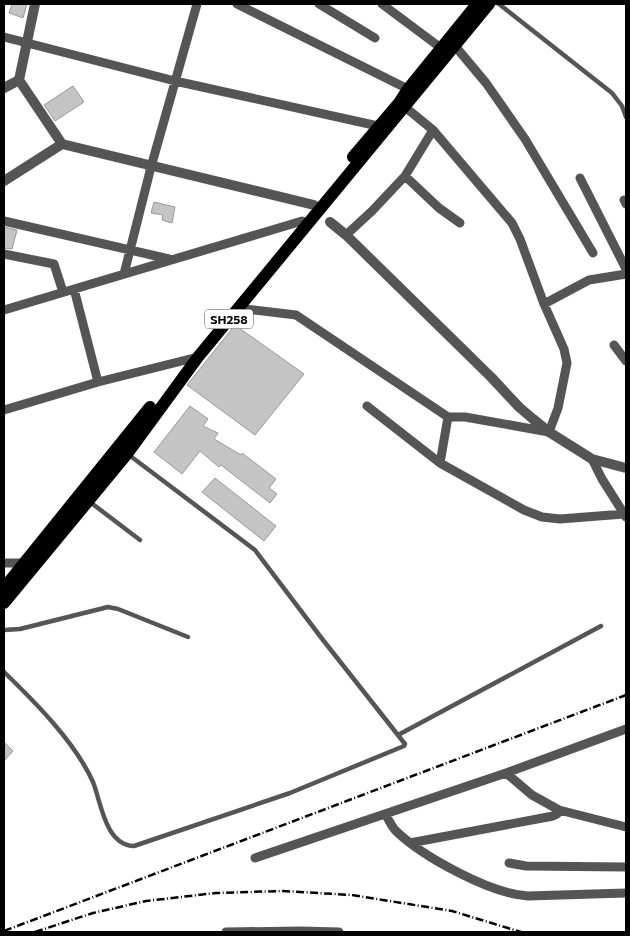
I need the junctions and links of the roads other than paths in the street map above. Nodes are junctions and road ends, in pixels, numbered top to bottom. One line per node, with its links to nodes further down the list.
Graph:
1 (35, 4): 12 (street)
2 (197, 4): 15 (street)
3 (237, 4): 17 (street)
4 (319, 4): 11 (street)
5 (382, 4): 13 (street)
6 (477, 4): 9 (main road, SH258)
7 (489, 4): 9 (main road, SH258)
8 (499, 4): 19 (lane)
9 (460, 34): 13 (main road, SH258); 18 (main road, SH258); 34 (street)
10 (4, 37): 12 (street)
11 (375, 38)
12 (26, 41): 14 (street); 15 (street)
13 (441, 48): 17 (main road, SH258)
14 (19, 80): 16 (street); 22 (street)
15 (175, 81): 20 (street); 23 (street)
16 (4, 88)
17 (408, 89): 20 (main road, SH258)
18 (405, 107): 21 (street); 27 (main road, SH258)
19 (626, 117)
20 (378, 126): 27 (main road, SH258)
21 (432, 130): 24 (street); 42 (street)
22 (62, 144): 23 (street); 26 (street)
23 (151, 167): 27 (street); 33 (street)
24 (405, 176): 31 (street); 32 (street)
25 (580, 178): 37 (street)
26 (4, 181)
27 (317, 208): 29 (main road, SH258); 30 (street); 43 (main road, SH258)
28 (4, 221): 33 (street)
29 (302, 221): 36 (street); 46 (main road, SH258)
30 (330, 222): 32 (street)
31 (460, 223)
32 (346, 235): 52 (street)
33 (130, 250): 36 (street); 38 (street)
34 (593, 253)
35 (4, 254): 41 (street)
36 (172, 260): 38 (street)
37 (626, 269)
38 (124, 274): 40 (street)
39 (626, 274): 42 (street)
40 (74, 289): 41 (street); 48 (street)
41 (63, 292): 44 (street)
42 (544, 304): 52 (street)
43 (238, 308): 46 (main road, SH258); 51 (street)
44 (4, 310)
45 (614, 345): 47 (street)
46 (193, 358): 48 (street); 53 (main road, SH258); 61 (main road, SH258)
47 (626, 361)
48 (98, 382): 50 (street)
49 (367, 406): 55 (street)
50 (4, 410)
51 (448, 417): 52 (street); 55 (street)
52 (548, 432): 54 (street)
53 (128, 454): 57 (main road, SH258); 69 (lane)
54 (592, 459): 56 (street); 58 (street)
55 (440, 463): 58 (street)
56 (626, 468)
57 (89, 501): 59 (lane); 63 (main road, SH258)
58 (625, 515)
59 (140, 540)
60 (4, 563): 61 (street)
61 (24, 564): 62 (main road, SH258)
62 (4, 588)
63 (4, 603)
64 (601, 626): 69 (lane)
65 (4, 630): 66 (lane)
66 (188, 637)
67 (4, 672): 69 (lane)
68 (626, 729): 70 (street)
69 (398, 735)
70 (506, 774): 71 (street); 72 (street)
71 (559, 810): 73 (street); 74 (street)
72 (386, 815): 74 (street); 75 (street)
73 (626, 827)
74 (410, 843): 78 (street)
75 (255, 858)
76 (509, 863): 77 (street)
77 (626, 867)
78 (626, 893)
79 (226, 932): 80 (street)
80 (339, 932)

